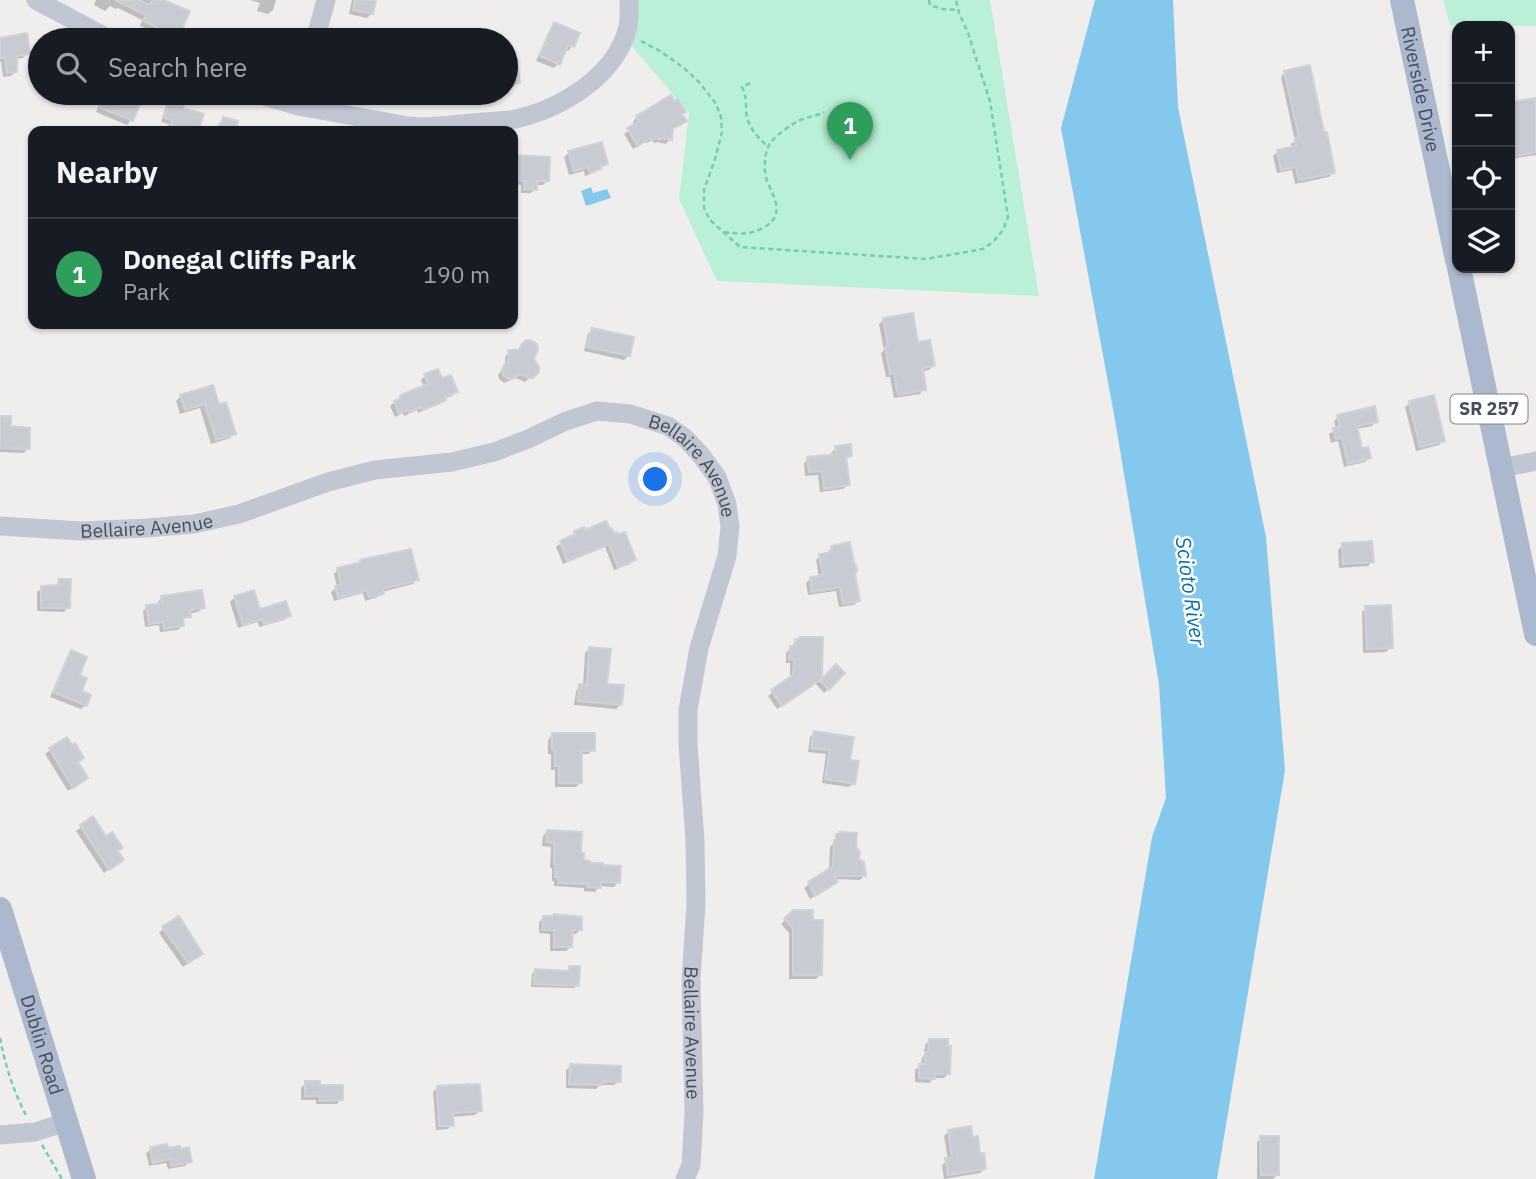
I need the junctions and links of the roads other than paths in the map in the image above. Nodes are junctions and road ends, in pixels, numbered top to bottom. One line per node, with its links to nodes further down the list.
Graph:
1 (36, 0): 5 (street)
2 (326, 0): 6 (street)
3 (629, 0): 9 (street)
4 (1402, 0): 10 (main road, Riverside Drive)
5 (88, 28)
6 (318, 28)
7 (320, 105): 8 (street)
8 (409, 126)
9 (437, 126)
10 (1452, 237)
11 (1460, 273): 13 (main road, SR 257)
12 (1536, 461): 13 (street)
13 (1502, 468): 15 (main road, SR 257)
14 (0, 526): 20 (street, Bellaire Avenue)
15 (1536, 634)
16 (0, 909): 17 (main road, Dublin Road)
17 (67, 1122): 18 (street); 19 (main road, Dublin Road)
18 (0, 1135)
19 (84, 1179)
20 (685, 1179)

